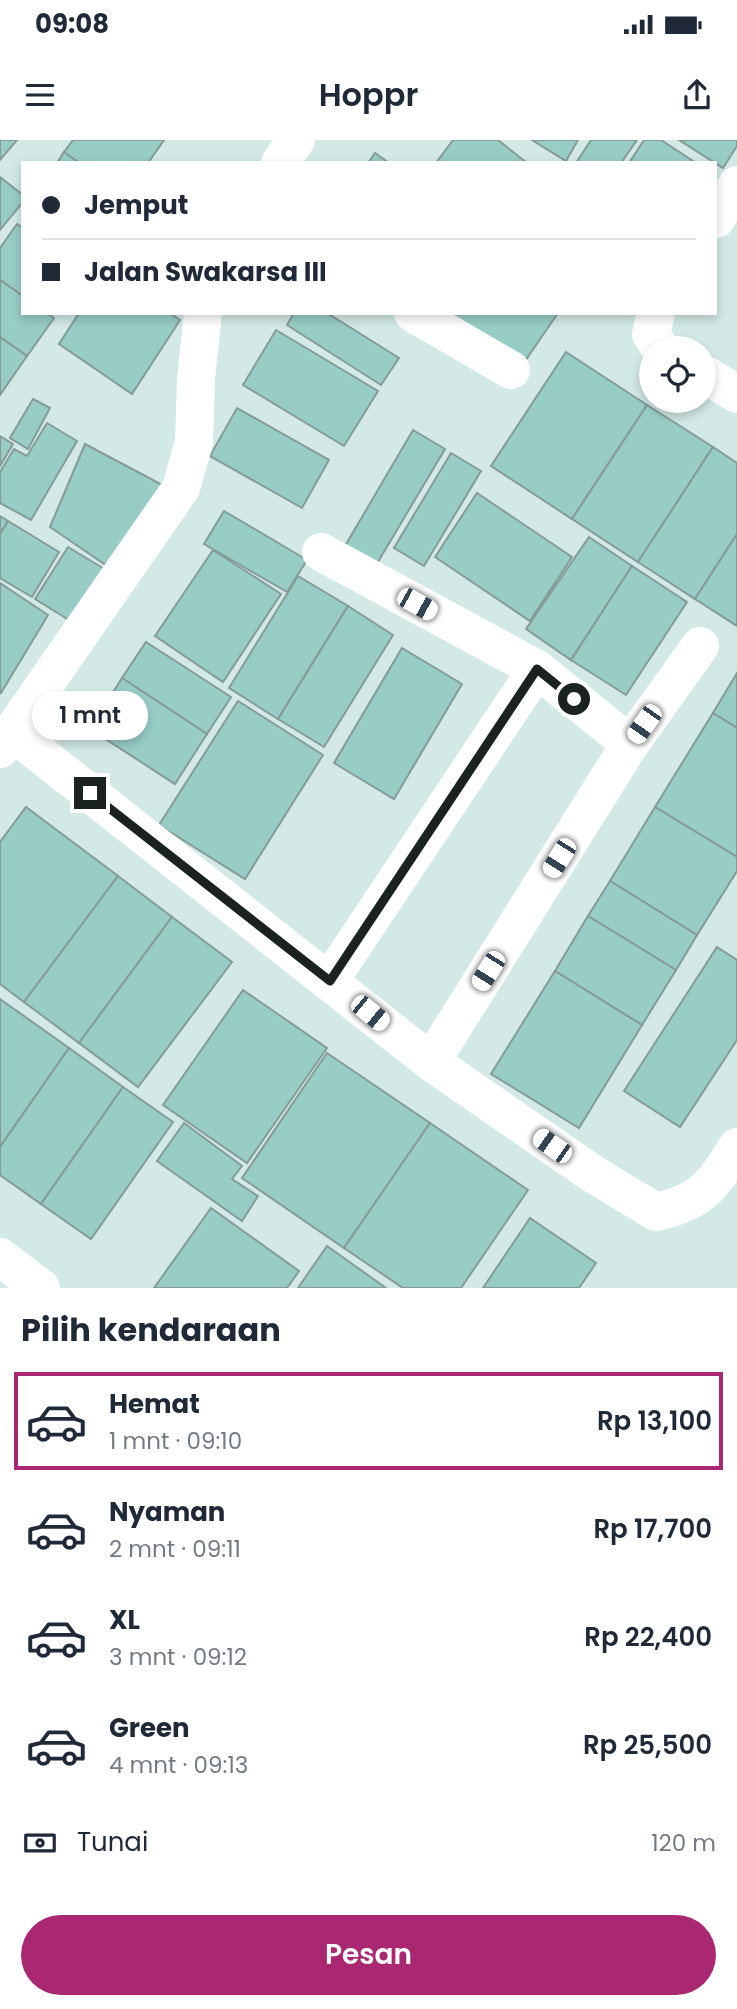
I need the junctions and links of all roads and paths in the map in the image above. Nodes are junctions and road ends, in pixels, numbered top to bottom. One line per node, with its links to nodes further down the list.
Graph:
1 (296, 140): 2 (street)
2 (281, 161)
3 (737, 185): 4 (street)
4 (717, 217)
5 (203, 315): 15 (street)
6 (416, 315): 9 (street)
7 (656, 315): 8 (street)
8 (652, 336)
9 (511, 370)
10 (716, 381): 11 (street)
11 (737, 394)
12 (321, 552): 14 (street)
13 (700, 646): 16 (street)
14 (537, 669): 16 (street); 17 (street)
15 (6, 741): 17 (street)
16 (630, 744): 18 (street)
17 (330, 981): 18 (street)
18 (431, 1062): 19 (street)
19 (737, 1147)
20 (0, 1257): 21 (street)
21 (41, 1288)

